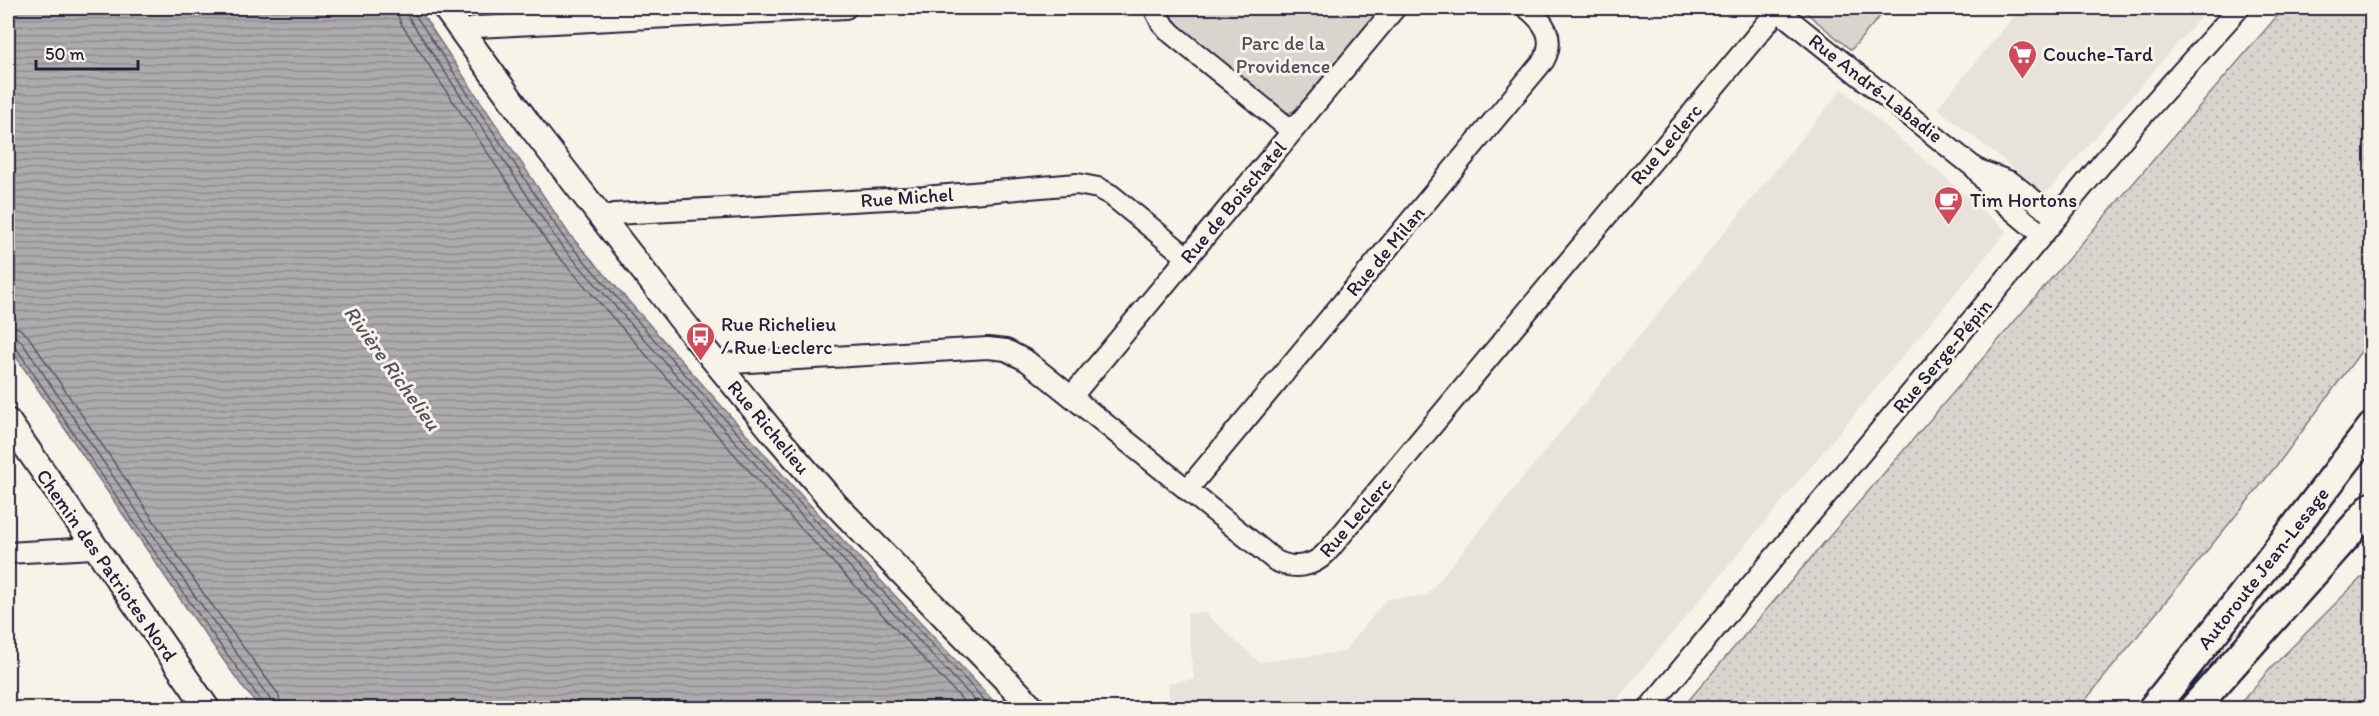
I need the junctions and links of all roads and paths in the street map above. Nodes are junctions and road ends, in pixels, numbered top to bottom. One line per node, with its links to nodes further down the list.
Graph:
1 (445, 8): 8 (main road, Rue Richelieu)
2 (846, 8): 8 (street)
3 (1154, 8): 9 (street)
4 (1395, 8): 9 (street, Rue de Boischatel)
5 (1527, 8): 19 (street, Rue de Milan)
6 (2240, 8): 11 (street, Rue Serge-Pépin)
7 (1777, 9): 10 (street, Rue André-Labadie); 19 (street, Rue Leclerc)
8 (463, 34): 12 (main road, Rue Richelieu)
9 (1292, 131): 14 (street, Rue de Boischatel)
10 (1976, 169): 11 (street, Rue André-Labadie); 13 (street, Rue André-Labadie)
11 (2056, 219): 13 (street, Rue Serge-Pépin)
12 (604, 221): 14 (street, Rue Michel); 15 (main road, Rue Richelieu)
13 (2042, 235): 27 (street, Rue Serge-Pépin)
14 (1187, 257): 16 (street, Rue de Boischatel)
15 (721, 369): 16 (street, Rue Leclerc); 26 (main road, Rue Richelieu)
16 (1072, 396): 19 (street, Rue Leclerc)
17 (8, 421): 22 (main road, Chemin des Patriotes Nord)
18 (2372, 428): 28 (highway, Autoroute Jean-Lesage)
19 (1187, 490)
20 (2372, 507): 24 (highway, Autoroute Jean-Lesage)
21 (2372, 528): 24 (highway)
22 (93, 548): 23 (street); 25 (main road, Chemin des Patriotes Nord)
23 (8, 553)
24 (2302, 585): 29 (highway, Autoroute Jean-Lesage)
25 (207, 708)
26 (1033, 708)
27 (1649, 708)
28 (2153, 708)
29 (2194, 708)

